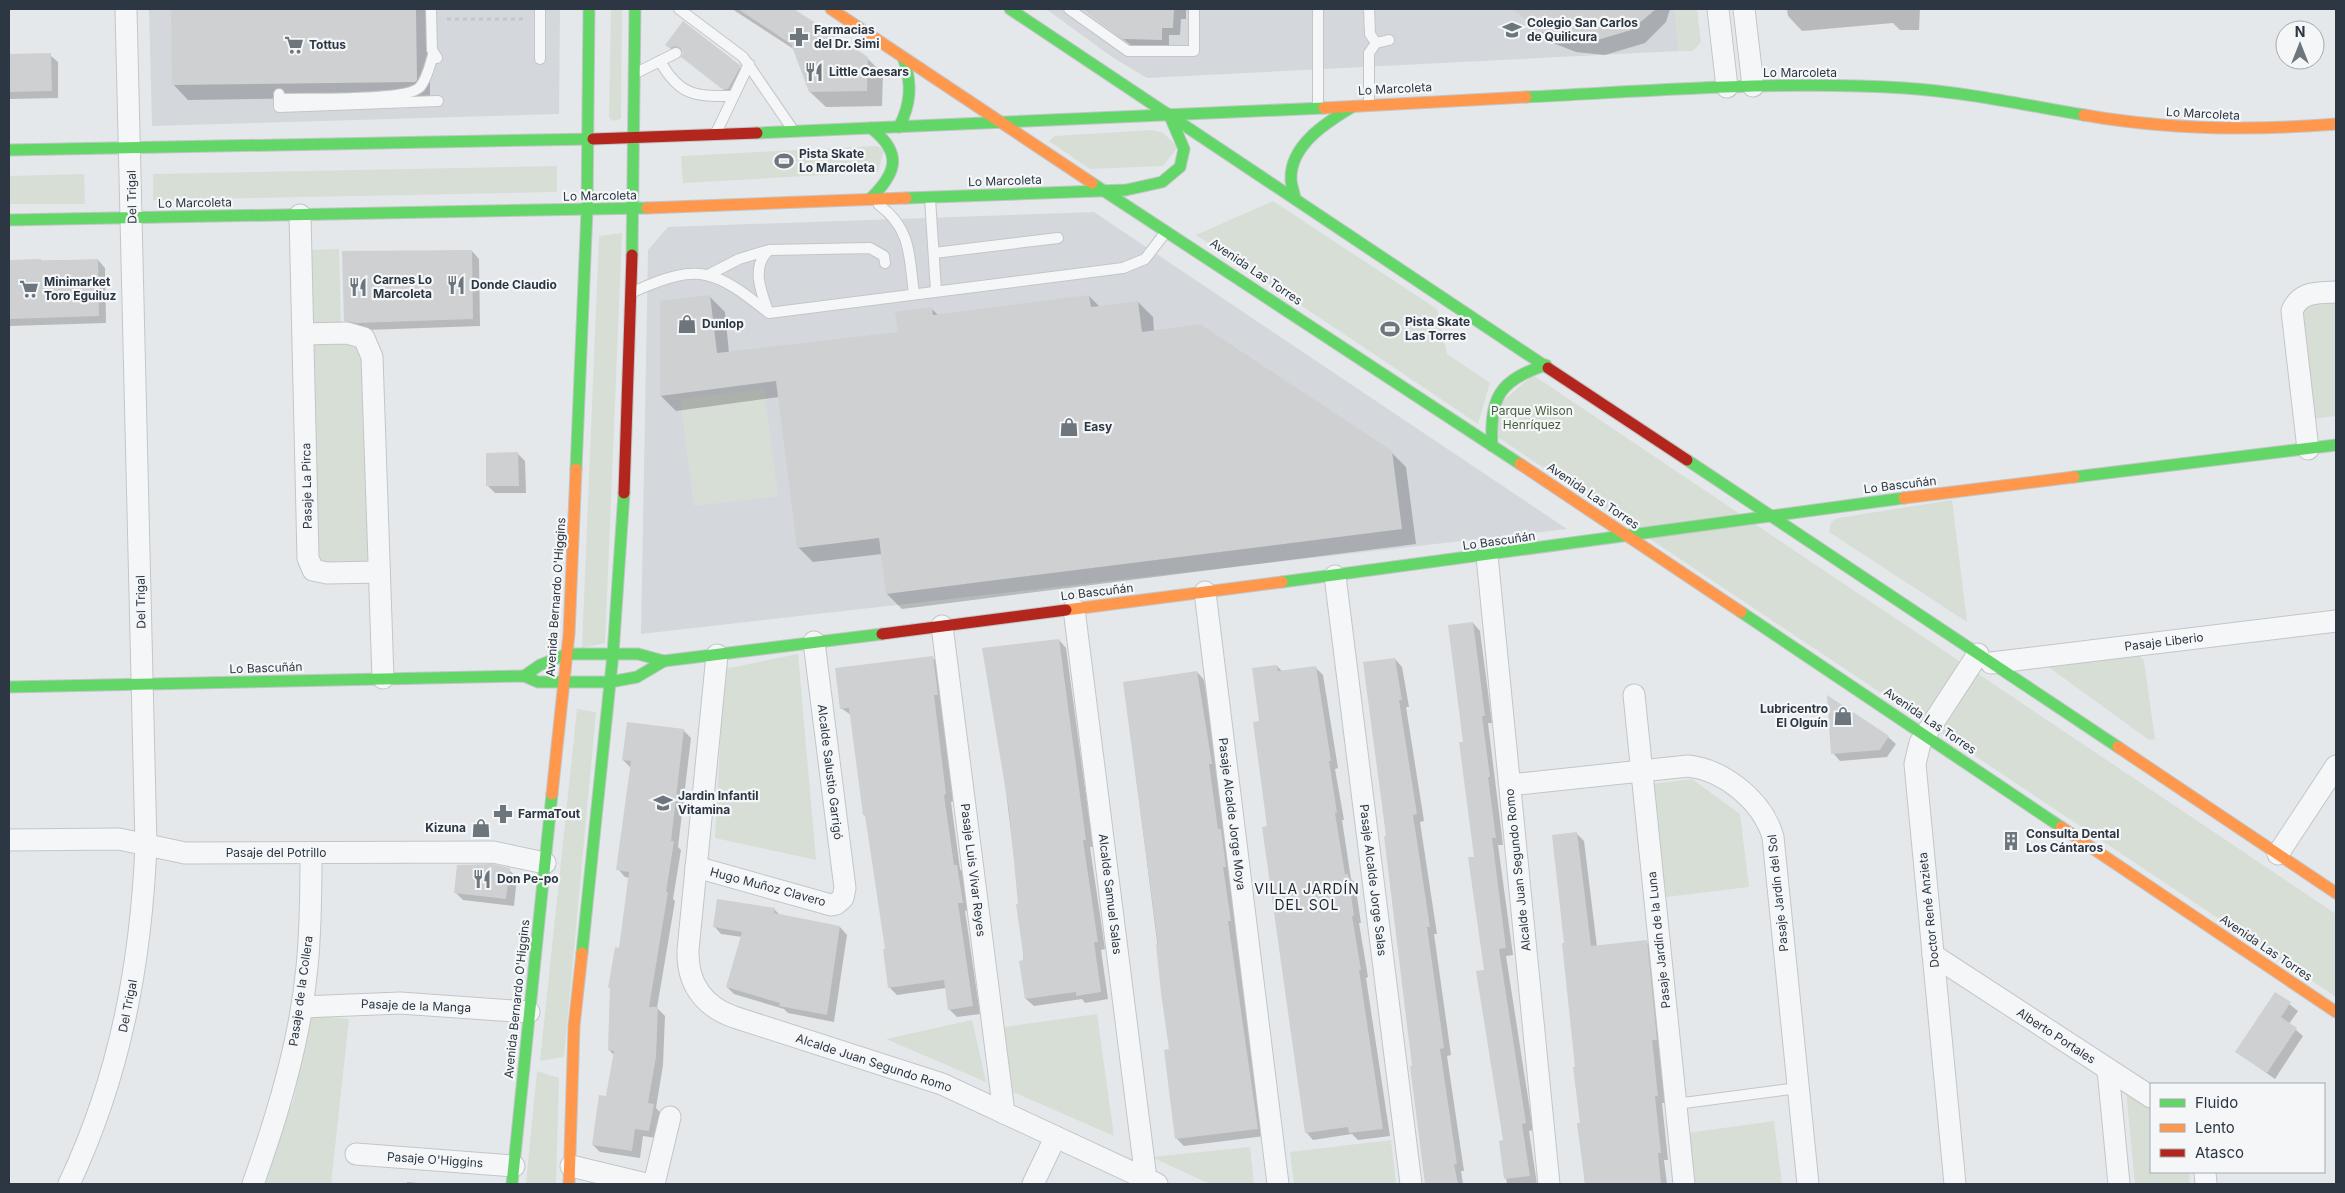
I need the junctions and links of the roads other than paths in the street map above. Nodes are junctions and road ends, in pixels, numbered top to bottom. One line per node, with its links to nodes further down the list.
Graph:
1 (126, 9): 43 (street, Del Trigal)
2 (589, 9): 41 (main road, Avenida Bernardo O'Higgins)
3 (635, 9): 22 (main road)
4 (678, 9): 21 (lane)
5 (831, 9): 19 (main road, Avenida Las Torres)
6 (1010, 9): 31 (main road)
7 (1069, 9): 8 (lane)
8 (1194, 9)
9 (1318, 9): 29 (lane)
10 (1370, 9): 16 (lane)
11 (1718, 9): 24 (street)
12 (1744, 9): 23 (street)
13 (431, 14): 26 (lane)
14 (540, 14): 18 (lane)
15 (1388, 40): 16 (lane)
16 (1376, 43): 27 (lane)
17 (676, 54): 20 (lane)
18 (540, 59)
19 (904, 60): 32 (main road, Avenida Las Torres); 35 (main road)
20 (660, 61): 22 (lane); 25 (lane)
21 (749, 64): 25 (lane); 38 (lane)
22 (634, 73): 40 (main road)
23 (1753, 86): 24 (main road, Lo Marcoleta); 34 (main road, Lo Marcoleta)
24 (1727, 87): 27 (main road, Lo Marcoleta)
25 (733, 96): 39 (lane)
26 (438, 101)
27 (1368, 104): 28 (main road, Lo Marcoleta)
28 (1356, 105): 29 (main road, Lo Marcoleta); 48 (main road)
29 (1318, 107): 30 (main road, Lo Marcoleta)
30 (1261, 110): 31 (main road, Lo Marcoleta); 33 (main road, Lo Marcoleta)
31 (1169, 114): 32 (main road, Lo Marcoleta); 42 (main road); 45 (main road)
32 (1001, 124): 35 (main road, Lo Marcoleta); 46 (main road, Avenida Las Torres)
33 (1233, 124)
34 (2336, 124)
35 (899, 127): 36 (main road, Lo Marcoleta)
36 (871, 128): 38 (main road, Lo Marcoleta); 49 (main road)
37 (1219, 131): 42 (main road, Lo Marcoleta)
38 (794, 132): 39 (main road, Lo Marcoleta)
39 (715, 134): 40 (main road, Lo Marcoleta)
40 (634, 138): 41 (main road, Lo Marcoleta); 51 (main road)
41 (588, 139): 43 (main road, Lo Marcoleta); 50 (main road, Avenida Bernardo O'Higgins)
42 (1206, 139): 45 (main road, Lo Marcoleta); 48 (main road)
43 (131, 147): 44 (main road, Lo Marcoleta); 53 (street, Del Trigal)
44 (9, 150)
45 (1183, 163): 46 (main road, Lo Marcoleta)
46 (1106, 192): 47 (main road, Lo Marcoleta); 55 (main road, Avenida Las Torres)
47 (930, 197): 49 (main road, Lo Marcoleta); 58 (lane)
48 (1295, 198): 67 (main road)
49 (870, 199): 51 (main road, Lo Marcoleta); 64 (lane)
50 (587, 210): 51 (main road, Lo Marcoleta); 52 (main road, Lo Marcoleta); 81 (main road, Avenida Bernardo O'Higgins)
51 (633, 210): 61 (main road)
52 (300, 215): 53 (main road, Lo Marcoleta); 66 (street, Pasaje La Pirca)
53 (132, 218): 54 (main road, Lo Marcoleta); 90 (street, Del Trigal)
54 (9, 220)
55 (1167, 230): 62 (lane); 69 (main road, Avenida Las Torres)
56 (1058, 238): 58 (lane)
57 (769, 250): 59 (lane); 60 (lane); 65 (lane)
58 (934, 253): 62 (lane)
59 (884, 263)
60 (708, 275): 61 (lane); 65 (lane)
61 (631, 292): 82 (main road)
62 (936, 292): 64 (lane)
63 (2336, 292): 70 (street)
64 (914, 294): 65 (lane)
65 (769, 313)
66 (303, 334): 74 (street); 74 (street, Pasaje La Pirca)
67 (1546, 365): 69 (main road); 71 (main road)
68 (2336, 445): 70 (main road, Lo Bascuñán)
69 (1492, 446): 72 (main road, Avenida Las Torres)
70 (2308, 449): 71 (main road, Lo Bascuñán)
71 (1769, 515): 72 (main road, Lo Bascuñán); 84 (main road)
72 (1630, 537): 73 (main road, Lo Bascuñán); 93 (main road, Avenida Las Torres)
73 (1487, 556): 75 (main road, Lo Bascuñán); 96 (street, Alcalde Juan Segundo Romo)
74 (379, 572): 87 (street)
75 (1335, 576): 76 (main road, Lo Bascuñán); 126 (street, Pasaje Alcalde Jorge Salas)
76 (1205, 592): 77 (main road, Lo Bascuñán); 125 (street, Pasaje Alcalde Jorge Moya)
77 (1074, 609): 79 (main road, Lo Bascuñán); 119 (street, Alcalde Samuel Salas)
78 (2336, 622): 84 (street, Pasaje Liberio)
79 (942, 626): 80 (main road, Lo Bascuñán); 113 (street, Pasaje Luis Vivar Reyes)
80 (814, 642): 83 (main road, Lo Bascuñán); 104 (street, Alcalde Salustio Garrigó)
81 (566, 654): 82 (main road, Lo Bascuñán); 86 (main road, Lo Bascuñán); 88 (main road, Avenida Bernardo O'Higgins)
82 (613, 654): 85 (main road, Lo Bascuñán); 89 (main road)
83 (716, 655): 85 (main road, Lo Bascuñán); 102 (street)
84 (1985, 659): 93 (street, Doctor René Anzieta); 100 (main road)
85 (664, 661): 89 (main road, Lo Bascuñán)
86 (524, 676): 87 (main road, Lo Bascuñán); 88 (main road, Lo Bascuñán)
87 (383, 678): 90 (main road, Lo Bascuñán)
88 (563, 682): 89 (main road, Lo Bascuñán); 101 (main road, Avenida Bernardo O'Higgins)
89 (610, 682): 118 (main road)
90 (142, 684): 91 (main road, Lo Bascuñán); 98 (street, Del Trigal)
91 (9, 687)
92 (1634, 695): 95 (street, Pasaje Jardín de la Luna)
93 (1925, 735): 105 (street, Doctor René Anzieta); 108 (main road, Avenida Las Torres)
94 (2336, 766): 100 (street)
95 (1641, 771): 96 (street, Pasaje Jardín del Sol); 110 (street, Pasaje Jardín del Sol); 112 (street, Pasaje Jardín de la Luna)
96 (1510, 785): 127 (street, Alcalde Juan Segundo Romo)
97 (9, 840): 98 (street, Pasaje del Potrillo)
98 (146, 845): 99 (street, Pasaje del Potrillo); 120 (street, Del Trigal)
99 (311, 853): 101 (street, Pasaje del Potrillo); 106 (street, Pasaje de la Collera)
100 (2278, 854): 103 (main road)
101 (544, 863): 107 (main road, Avenida Bernardo O'Higgins)
102 (696, 867): 104 (street, Hugo Muñoz Clavero); 113 (street, Alcalde Juan Segundo Romo)
103 (2336, 893)
104 (840, 901)
105 (1933, 955): 109 (street, Alberto Portales); 130 (street, Doctor René Anzieta)
106 (302, 1007): 107 (street, Pasaje de la Manga); 121 (street, Pasaje de la Collera)
107 (530, 1012): 117 (main road, Avenida Bernardo O'Higgins)
108 (2336, 1012)
109 (2108, 1070): 111 (street); 131 (street, Alberto Portales)
110 (1798, 1088): 112 (lane); 129 (street, Pasaje Jardín del Sol)
111 (2150, 1096)
112 (1676, 1104): 128 (street, Pasaje Jardín de la Luna)
113 (1004, 1113): 115 (street, Alcalde Juan Segundo Romo)
114 (670, 1117): 123 (street)
115 (1054, 1138): 119 (street, Alcalde Juan Segundo Romo); 124 (street)
116 (356, 1154): 117 (street, Pasaje O'Higgins)
117 (513, 1175)
118 (570, 1175): 122 (street)
119 (1152, 1182)
120 (69, 1184)
121 (253, 1184)
122 (646, 1184)
123 (654, 1184)
124 (1033, 1184)
125 (1278, 1184)
126 (1411, 1184)
127 (1549, 1184)
128 (1684, 1184)
129 (1808, 1184)
130 (1955, 1184)
131 (2119, 1184)

